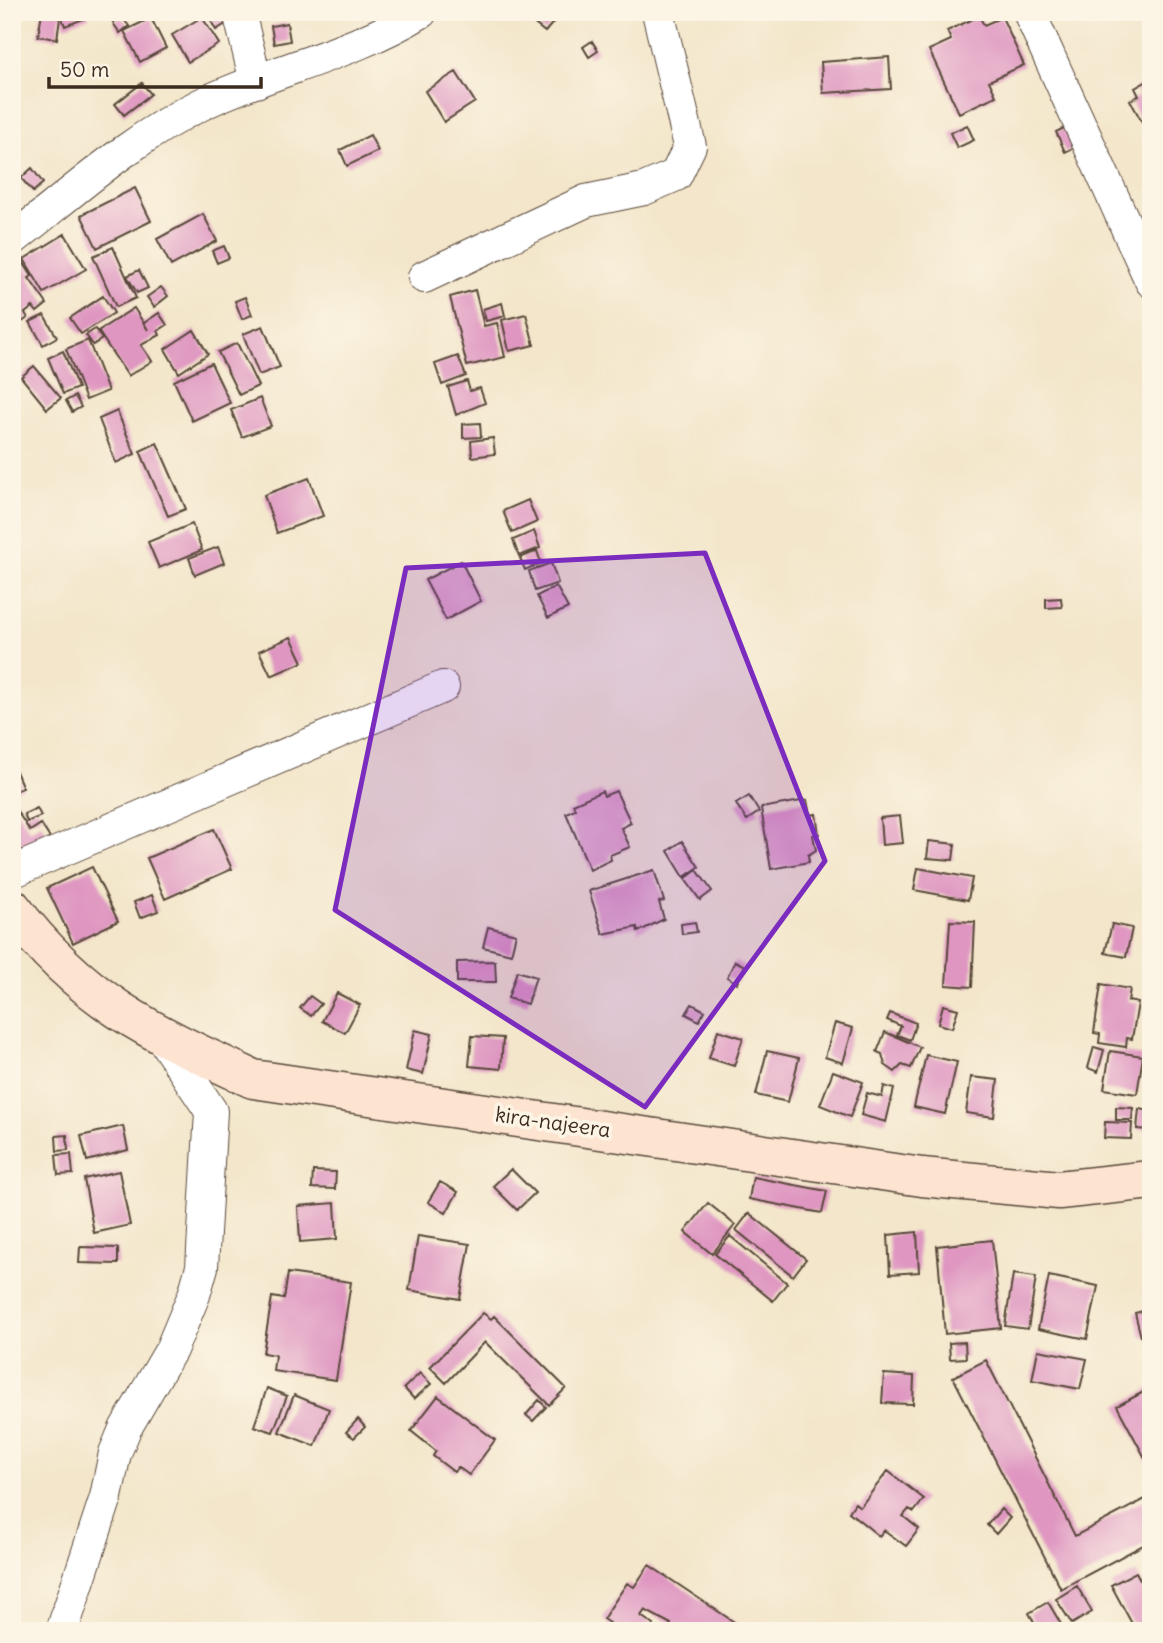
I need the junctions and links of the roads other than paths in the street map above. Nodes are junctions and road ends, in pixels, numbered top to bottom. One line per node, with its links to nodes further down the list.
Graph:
1 (239, 12): 5 (street)
2 (421, 12): 5 (street)
3 (658, 12): 7 (street)
4 (1029, 12): 8 (street)
5 (256, 82): 6 (street)
6 (12, 240)
7 (424, 277)
8 (1151, 281)
9 (443, 687): 10 (street)
10 (12, 872)
11 (12, 908): 12 (street, kira-najeera)
12 (161, 1036): 13 (street, kira-najeera); 14 (street)
13 (253, 1079): 14 (street); 15 (street, kira-najeera)
14 (211, 1111): 16 (street)
15 (1151, 1180)
16 (62, 1631)

